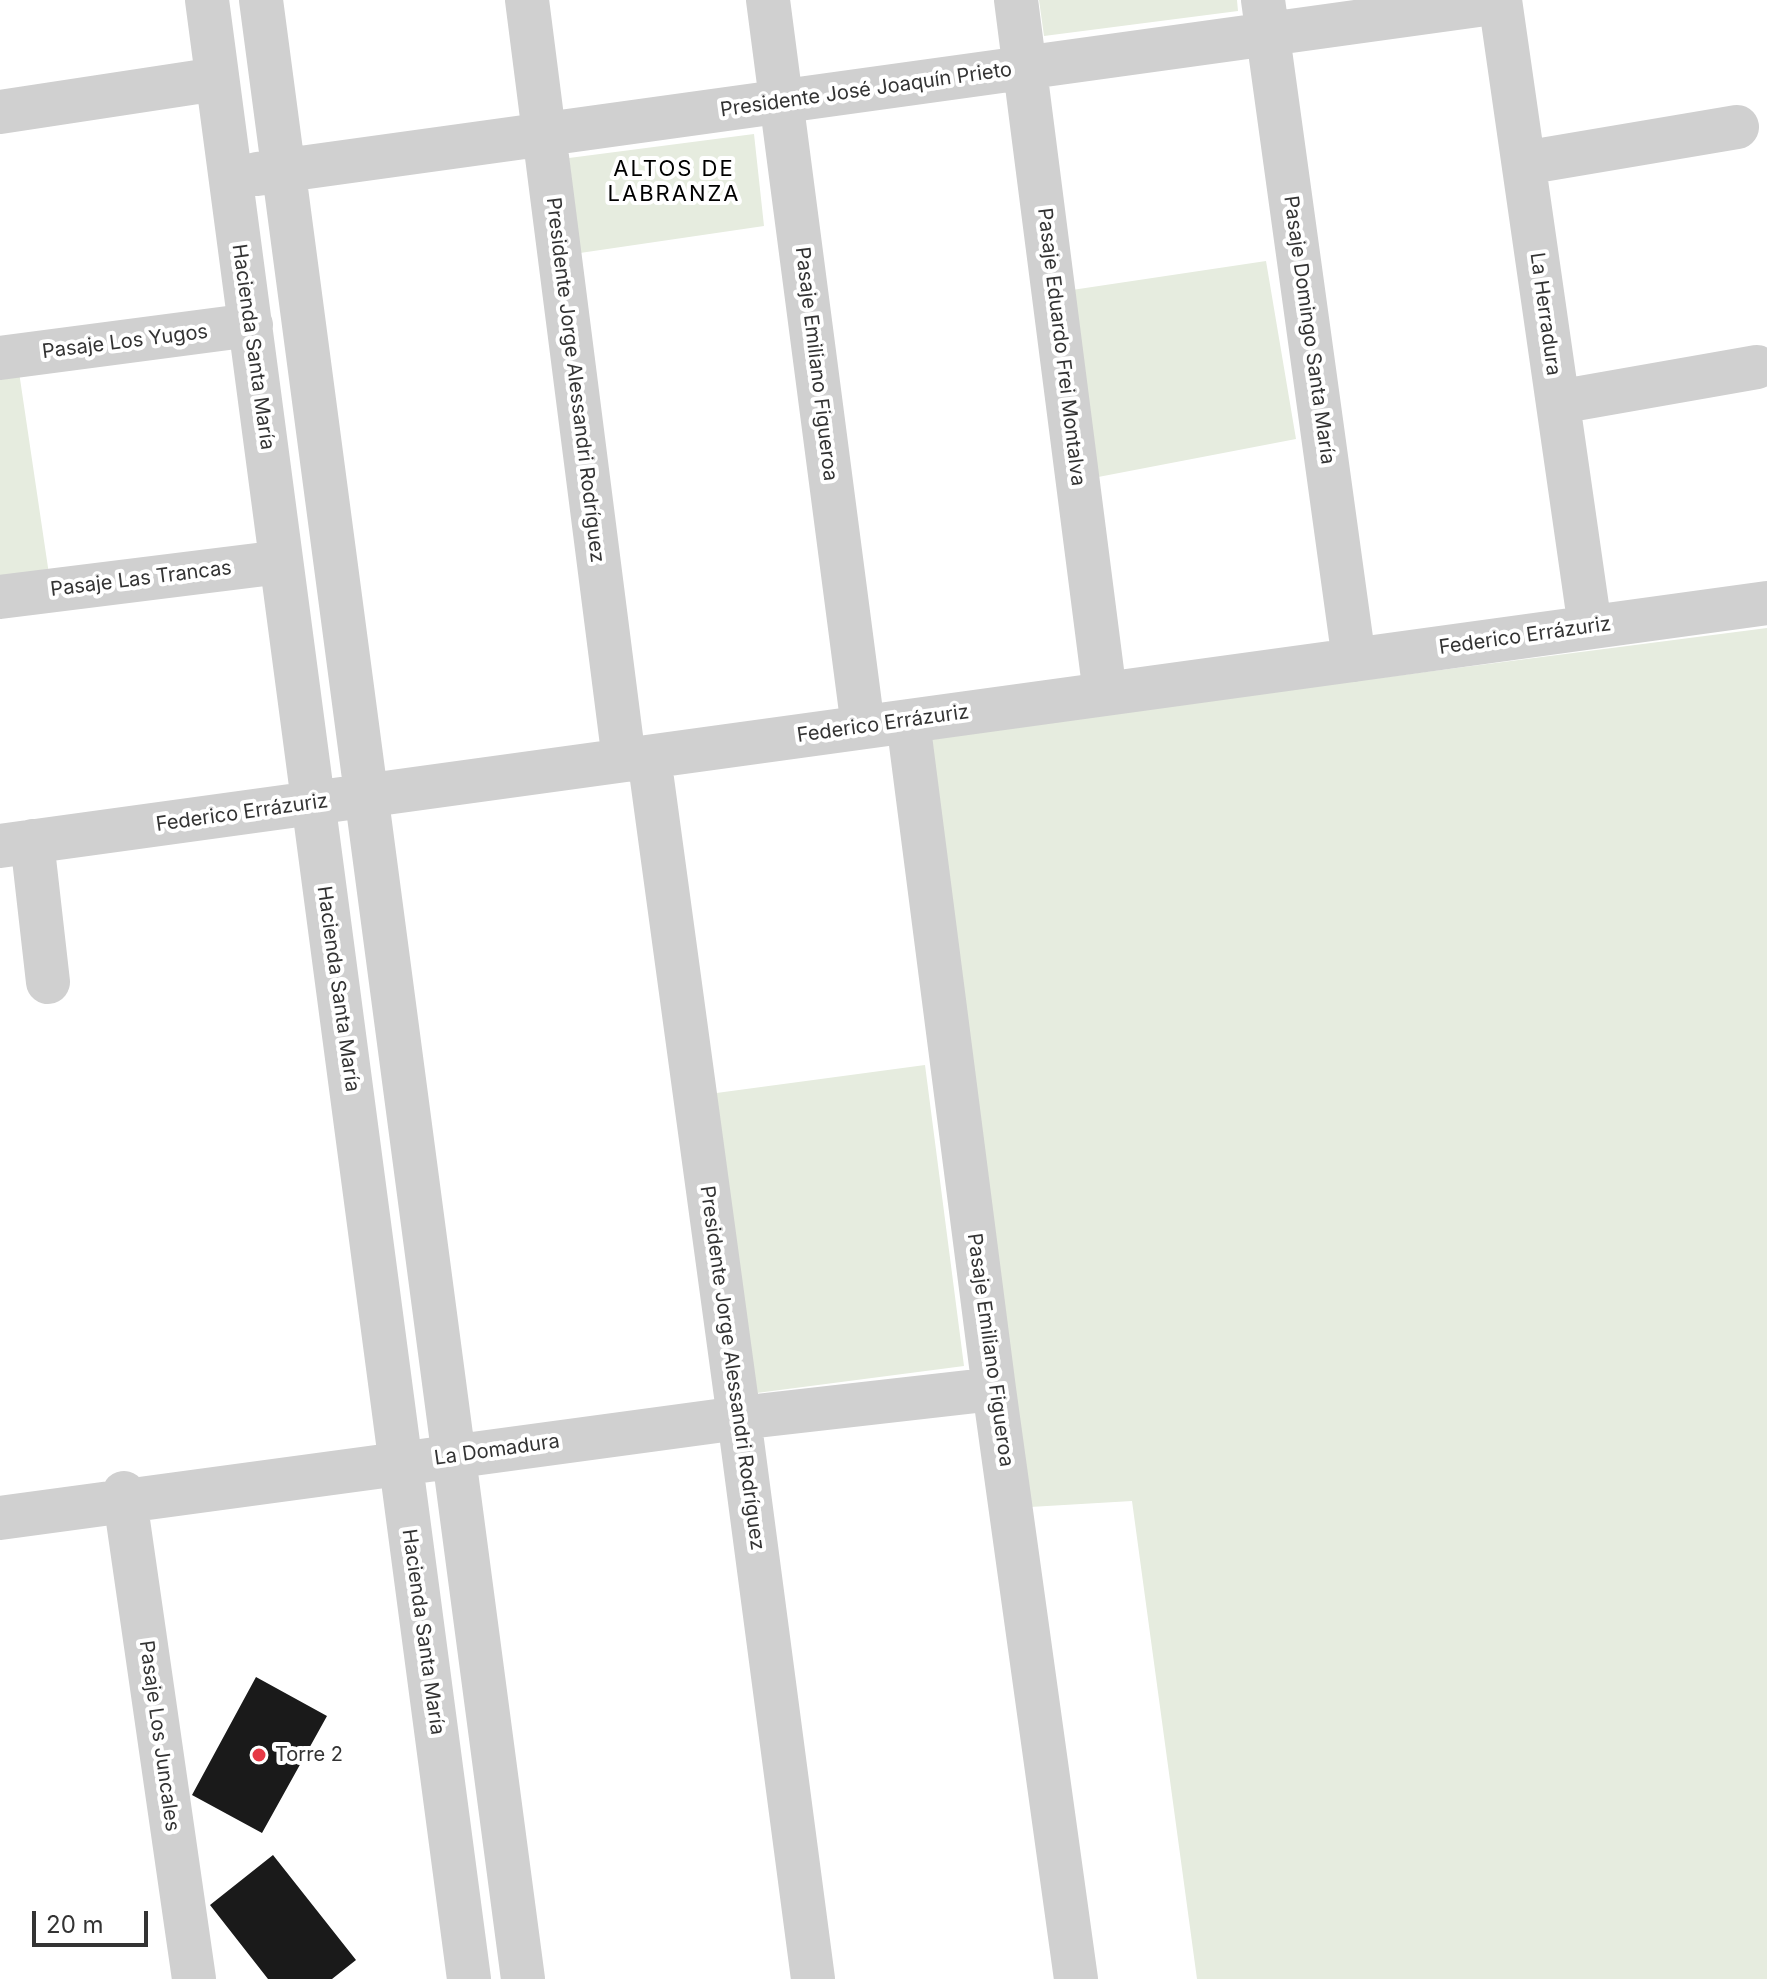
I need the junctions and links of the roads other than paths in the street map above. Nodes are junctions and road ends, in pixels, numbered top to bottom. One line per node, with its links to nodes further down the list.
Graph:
1 (207, 0): 9 (street, Hacienda Santa María)
2 (261, 0): 15 (street)
3 (527, 0): 13 (street, Presidente Jorge Alessandri Rodríguez)
4 (768, 0): 10 (street, Pasaje Emiliano Figueroa)
5 (1016, 0): 8 (street, Pasaje Eduardo Frei Montalva)
6 (1500, 1): 7 (street, Presidente José Joaquín Prieto); 14 (street, La Herradura)
7 (1265, 17): 8 (street, Presidente José Joaquín Prieto); 25 (street, Pasaje Domingo Santa María)
8 (1025, 68): 10 (street, Presidente José Joaquín Prieto); 26 (street, Pasaje Eduardo Frei Montalva)
9 (217, 79): 11 (street); 16 (street, Hacienda Santa María)
10 (782, 102): 13 (street, Presidente José Joaquín Prieto); 28 (street, Pasaje Emiliano Figueroa)
11 (0, 112)
12 (1737, 127): 14 (street)
13 (544, 135): 15 (street, Presidente José Joaquín Prieto); 29 (street, Presidente Jorge Alessandri Rodríguez)
14 (1524, 163): 20 (street, La Herradura)
15 (284, 172): 16 (street, Presidente José Joaquín Prieto); 30 (street)
16 (231, 176): 17 (street, Hacienda Santa María)
17 (251, 325): 18 (street, Pasaje Los Yugos); 21 (street, Hacienda Santa María)
18 (0, 358)
19 (1757, 367): 20 (street)
20 (1558, 402): 24 (street, La Herradura)
21 (281, 562): 22 (street, Pasaje Las Trancas); 31 (street, Hacienda Santa María)
22 (0, 597)
23 (1767, 603): 24 (street, Federico Errázuriz)
24 (1590, 627): 25 (street, Federico Errázuriz)
25 (1354, 660): 26 (street, Federico Errázuriz)
26 (1105, 694): 27 (street, Federico Errázuriz)
27 (908, 721): 28 (street, Federico Errázuriz); 34 (street, Pasaje Emiliano Figueroa)
28 (863, 727): 29 (street, Federico Errázuriz)
29 (636, 758): 30 (street, Federico Errázuriz); 35 (street, Presidente Jorge Alessandri Rodríguez)
30 (366, 796): 31 (street, Federico Errázuriz); 36 (street)
31 (313, 803): 32 (street, Federico Errázuriz); 37 (street, Hacienda Santa María)
32 (16, 844): 33 (street)
33 (48, 982)
34 (994, 1389): 35 (street, La Domadura); 44 (street, Pasaje Emiliano Figueroa)
35 (739, 1418): 36 (street, La Domadura); 43 (street, Presidente Jorge Alessandri Rodríguez)
36 (454, 1456): 37 (street, La Domadura); 42 (street)
37 (401, 1463): 38 (street, La Domadura); 41 (street, Hacienda Santa María)
38 (125, 1497): 39 (street, La Domadura); 40 (street, Pasaje Los Juncales)
39 (0, 1518)
40 (194, 1979)
41 (469, 1979)
42 (523, 1979)
43 (813, 1979)
44 (1076, 1979)

